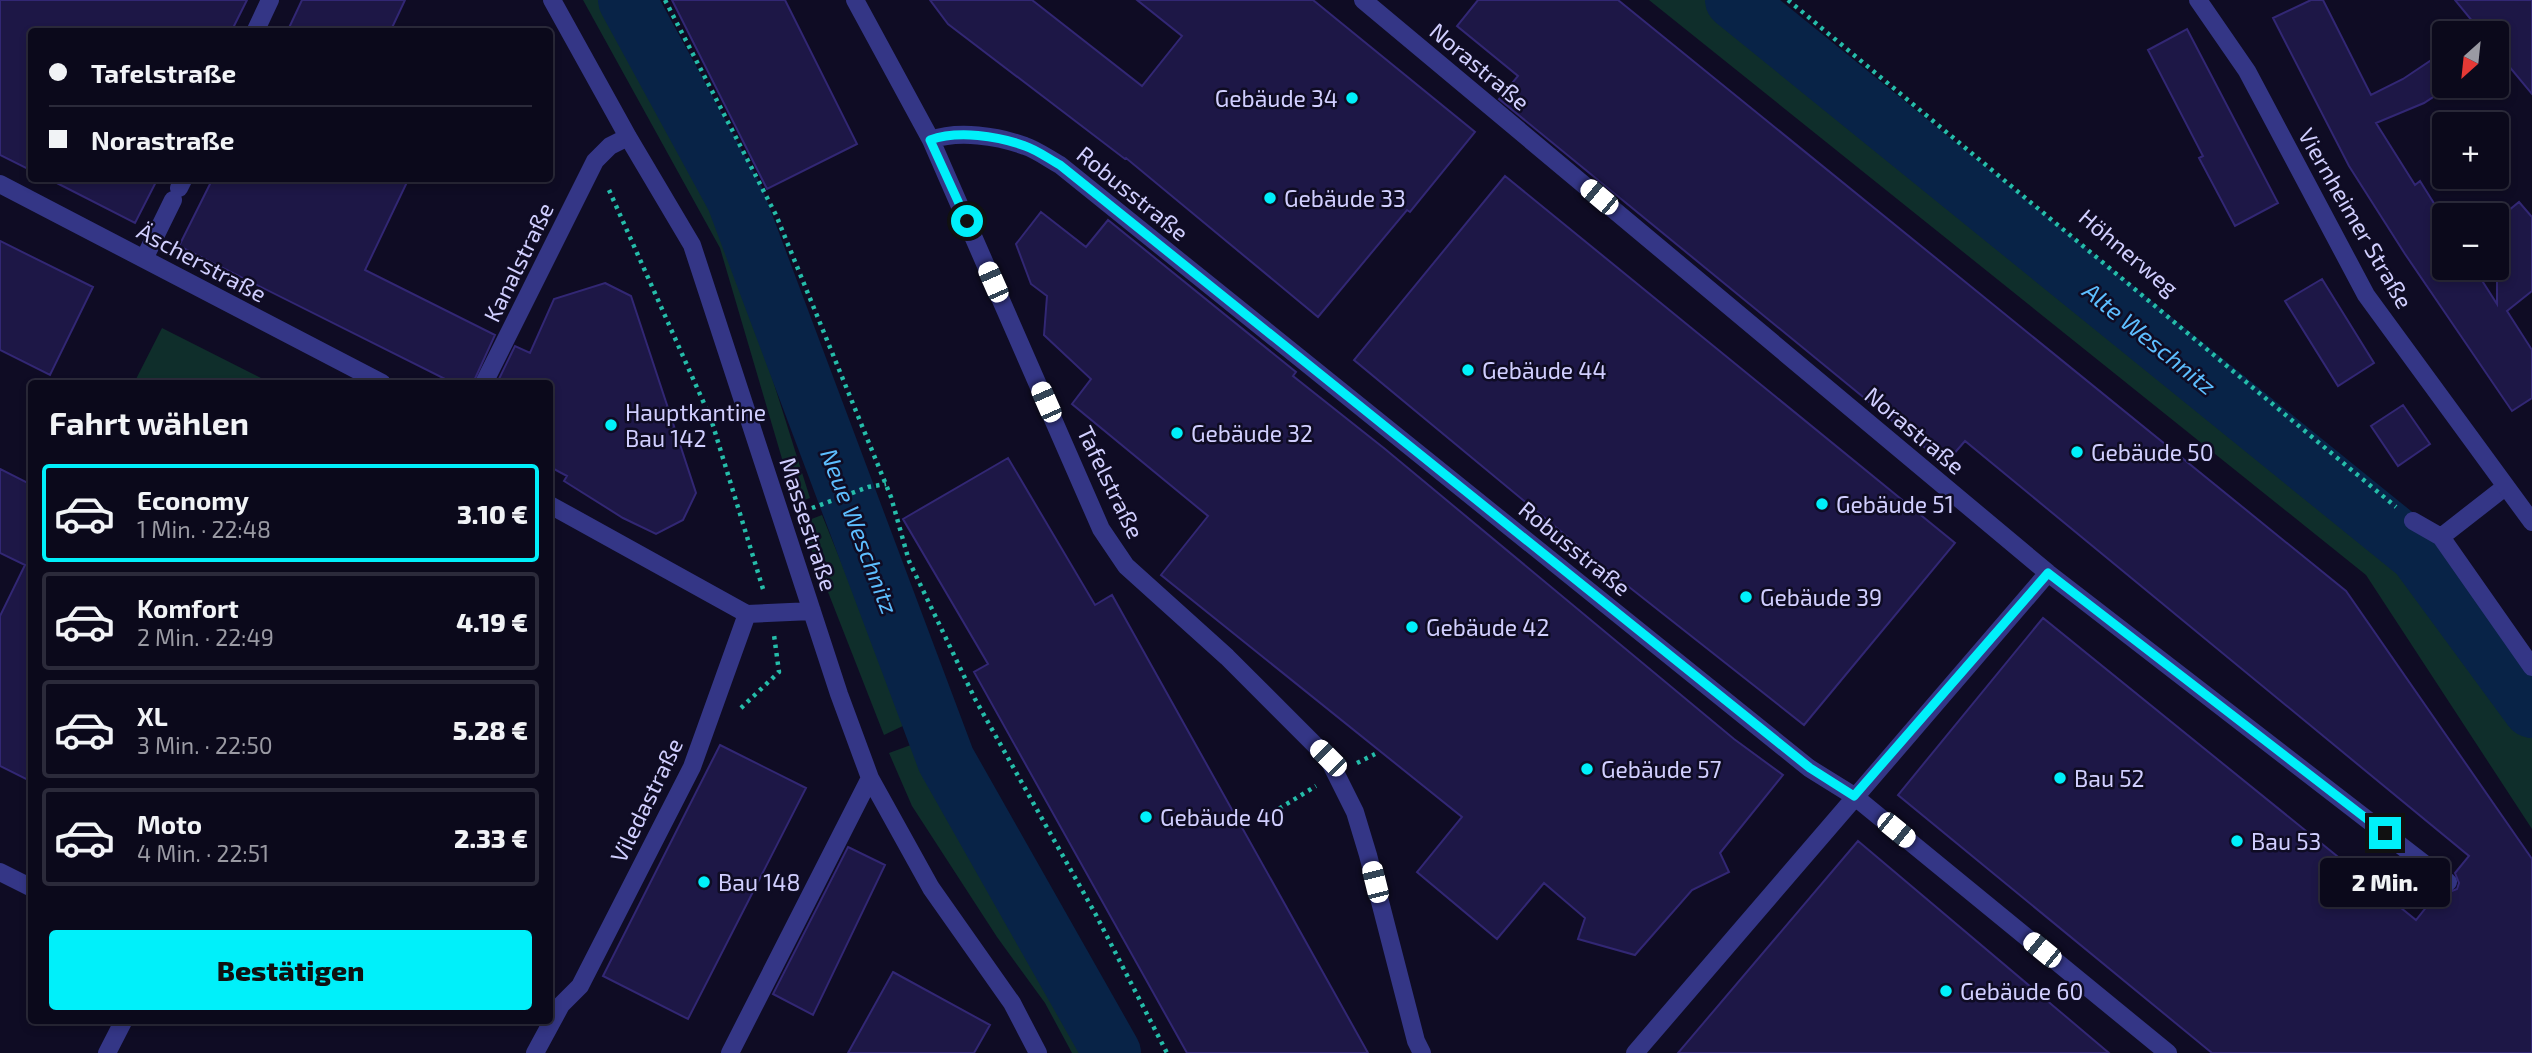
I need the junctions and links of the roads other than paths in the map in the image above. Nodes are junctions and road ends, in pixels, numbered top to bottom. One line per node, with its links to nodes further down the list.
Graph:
1 (270, 0): 6 (street)
2 (552, 0): 7 (street, Massestraße)
3 (855, 0): 8 (street, Tafelstraße)
4 (1363, 0): 19 (street, Norastraße)
5 (2198, 0): 14 (street, Viernheimer Straße)
6 (257, 28)
7 (628, 137): 13 (street, Kanalstraße); 20 (street, Massestraße)
8 (930, 140): 24 (street, Robusstraße); 35 (street, Tafelstraße)
9 (0, 184): 11 (street, Äscherstraße)
10 (179, 189): 11 (street)
11 (144, 259): 12 (street, Äscherstraße)
12 (376, 380)
13 (486, 380)
14 (2505, 487): 16 (street, Viernheimer Straße); 18 (street)
15 (553, 507): 21 (street)
16 (2531, 519)
17 (2413, 521): 18 (street)
18 (2441, 537): 22 (street)
19 (2048, 573): 24 (street); 26 (street, Norastraße)
20 (812, 611): 21 (street); 23 (street, Massestraße)
21 (747, 614): 28 (street, Viledastraße)
22 (2532, 667)
23 (870, 778): 33 (street); 34 (street, Massestraße)
24 (1854, 796): 36 (street); 37 (street, Robusstraße)
25 (0, 872): 27 (street)
26 (2448, 882)
27 (28, 886)
28 (553, 1019)
29 (122, 1024): 31 (street)
30 (550, 1024): 32 (street, Viledastraße)
31 (107, 1053)
32 (535, 1053)
33 (730, 1053)
34 (1038, 1053)
35 (1422, 1053)
36 (1635, 1053)
37 (2168, 1053)

